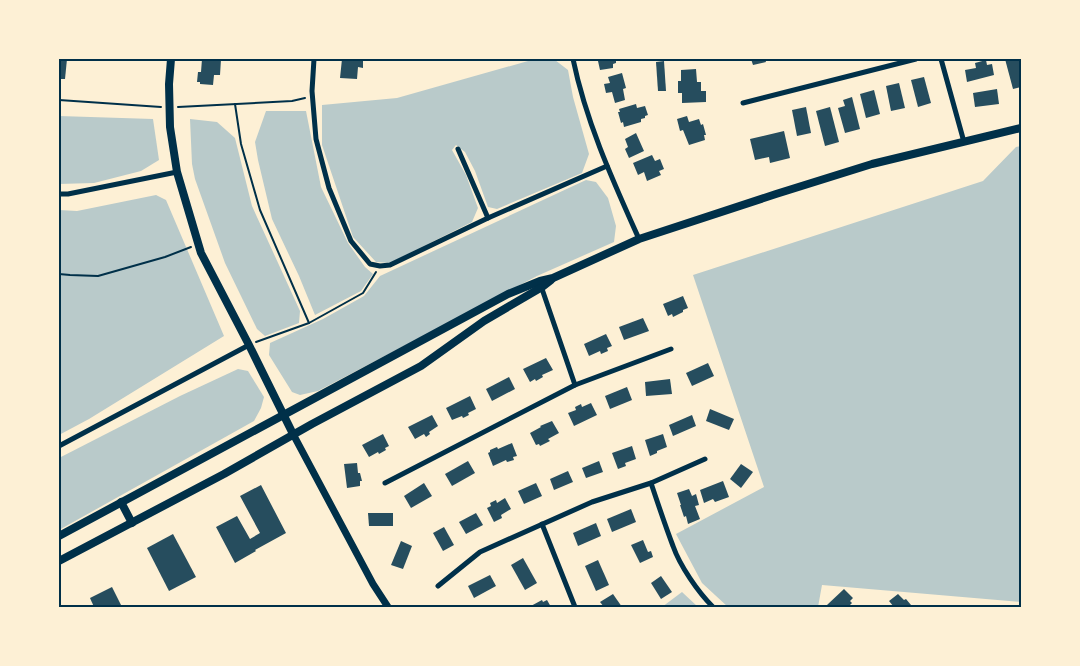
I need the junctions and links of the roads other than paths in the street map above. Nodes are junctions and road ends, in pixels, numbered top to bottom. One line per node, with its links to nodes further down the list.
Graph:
1 (171, 59): 11 (main road)
2 (314, 59): 13 (street)
3 (574, 59): 10 (street)
4 (916, 59): 6 (street)
5 (941, 59): 8 (street)
6 (743, 103)
7 (1021, 128): 8 (main road)
8 (964, 142): 14 (main road)
9 (458, 149): 13 (street)
10 (607, 166): 13 (street); 14 (street)
11 (177, 172): 12 (street); 16 (main road)
12 (59, 194)
13 (488, 218)
14 (639, 240): 15 (main road)
15 (541, 284): 18 (street); 19 (main road); 20 (main road)
16 (249, 345): 19 (main road); 21 (street)
17 (671, 349): 18 (street)
18 (575, 385): 23 (street)
19 (284, 415): 20 (main road); 25 (main road)
20 (294, 434): 26 (main road); 31 (street)
21 (59, 446)
22 (705, 459): 24 (street)
23 (385, 483)
24 (651, 483): 27 (street); 33 (street)
25 (121, 502): 26 (main road); 28 (main road)
26 (132, 523): 29 (main road)
27 (542, 524): 30 (street); 32 (street)
28 (59, 536)
29 (59, 561)
30 (438, 586)
31 (388, 607)
32 (575, 607)
33 (714, 607)

